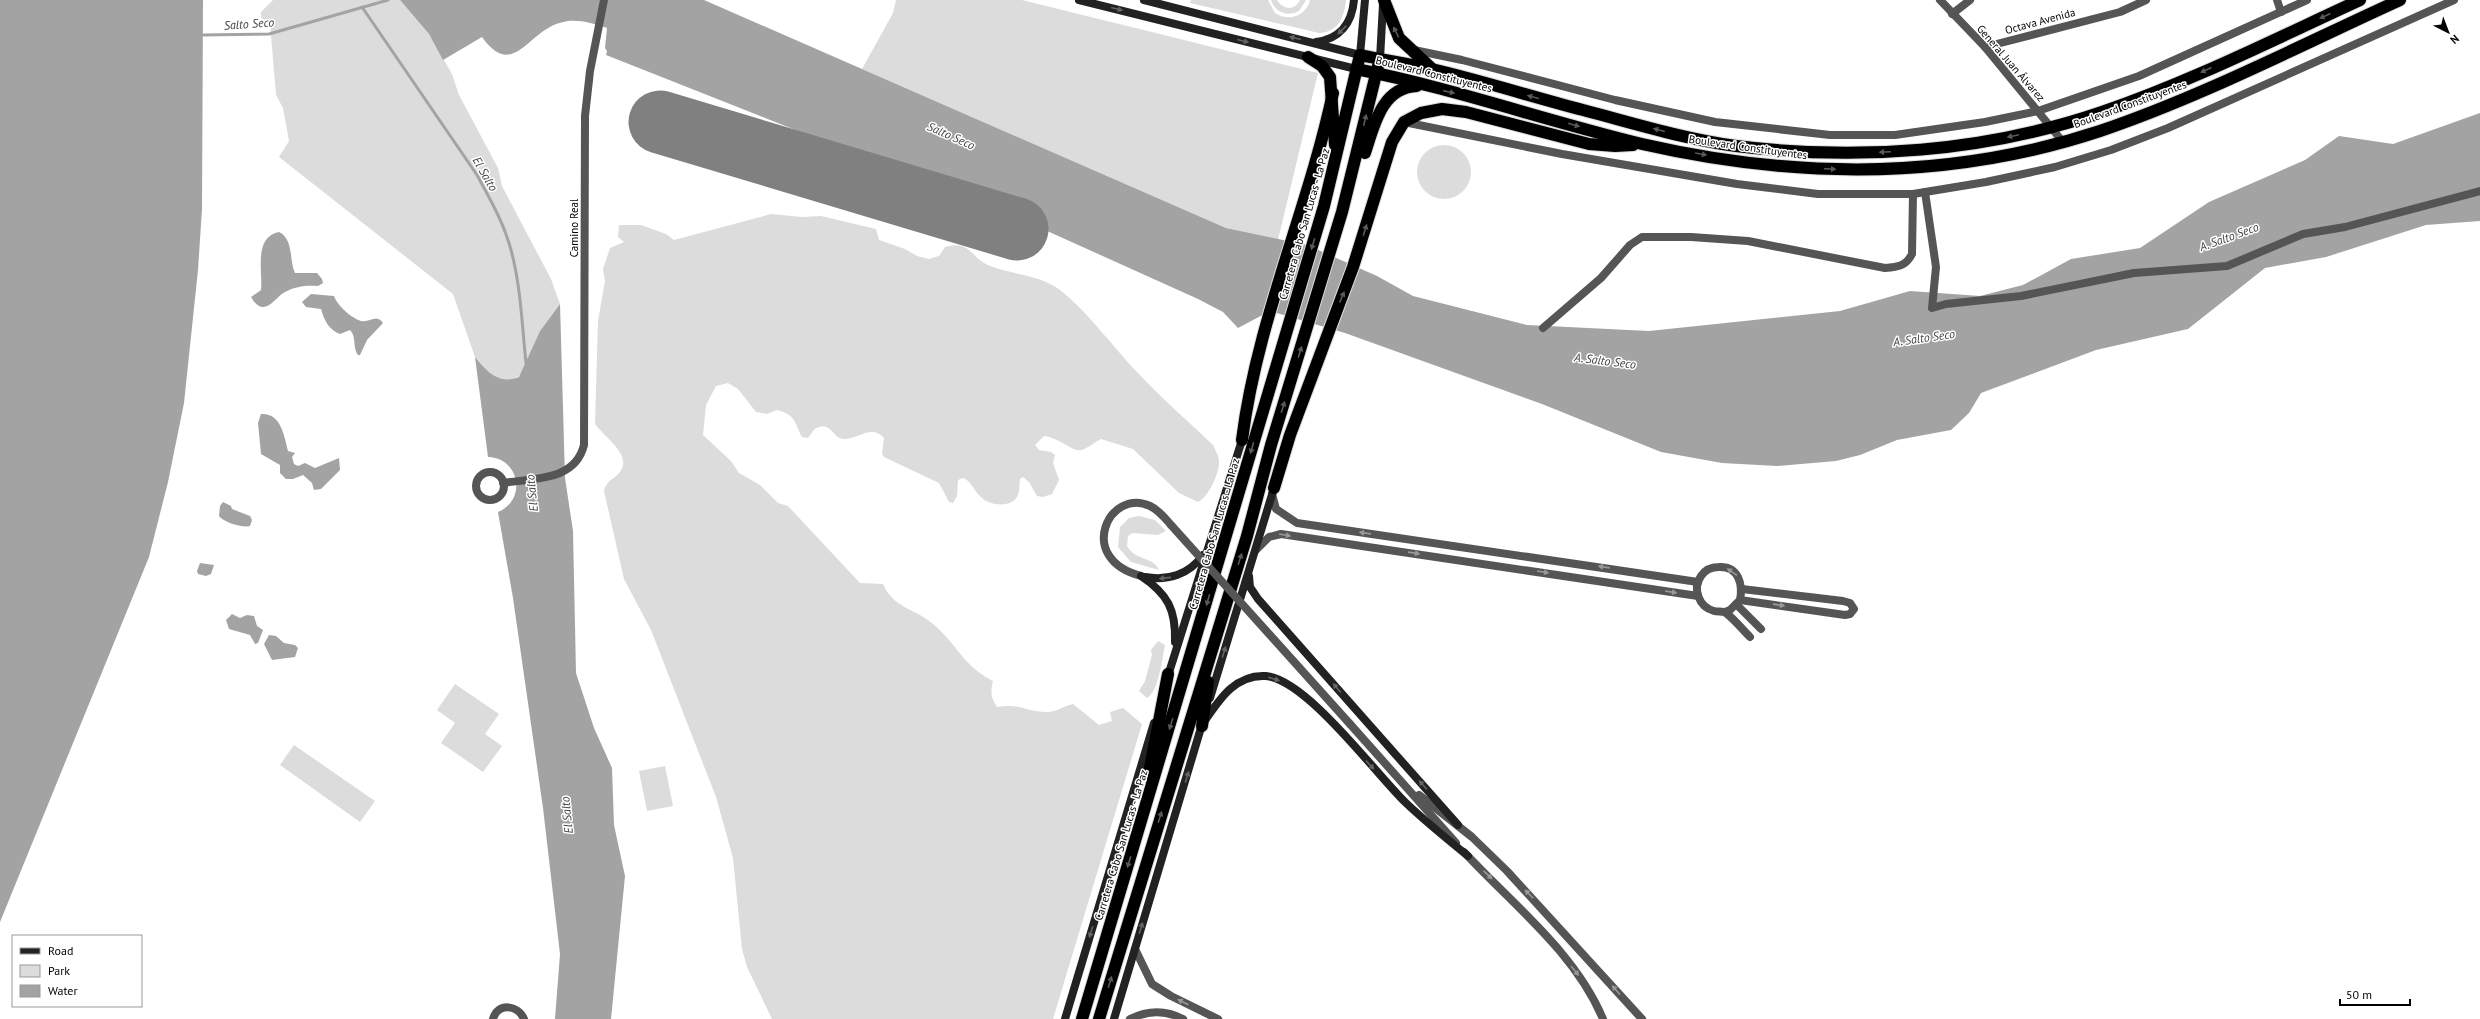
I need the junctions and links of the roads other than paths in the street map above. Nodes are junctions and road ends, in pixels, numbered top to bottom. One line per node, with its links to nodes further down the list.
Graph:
1 (604, 0): 42 (street, Camino Real)
2 (1079, 0): 21 (main road, Boulevard Constituyentes, one-way to 21)
3 (1144, 0): 17 (main road, Boulevard Constituyentes, one-way to 3)
4 (1354, 0): 17 (main road, one-way to 17)
5 (1365, 0): 20 (main road)
6 (1384, 0): 19 (highway, one-way to 6); 22 (main road)
7 (1940, 0): 16 (street, General Juan Álvarez)
8 (1970, 0): 16 (street)
9 (2146, 0): 18 (street, Octava Avenida)
10 (2277, 0): 15 (street)
11 (2307, 0): 15 (street)
12 (2360, 0): 30 (highway, Boulevard Constituyentes, one-way to 30)
13 (2400, 0): 31 (highway, Boulevard Constituyentes)
14 (2454, 0): 35 (street)
15 (2281, 12): 28 (street)
16 (1952, 14): 18 (street, General Juan Álvarez)
17 (1312, 42): 20 (main road, Boulevard Constituyentes)
18 (1985, 47): 28 (street, General Juan Álvarez)
19 (1409, 49): 24 (highway); 28 (street)
20 (1360, 54): 22 (highway, Boulevard Constituyentes); 23 (highway, Carretera Cabo San Lucas - La Paz)
21 (1308, 57): 23 (main road, Boulevard Constituyentes); 27 (highway)
22 (1380, 59): 24 (highway, Boulevard Constituyentes); 25 (highway)
23 (1356, 69): 25 (highway, Boulevard Constituyentes); 33 (highway, Carretera Cabo San Lucas - La Paz)
24 (1433, 70): 30 (highway, Boulevard Constituyentes, one-way to 24)
25 (1376, 73): 26 (highway, Boulevard Constituyentes); 36 (highway, one-way to 25)
26 (1428, 87): 32 (highway, Boulevard Constituyentes, one-way to 32); 36 (highway)
27 (1333, 93): 33 (highway); 40 (highway)
28 (2038, 111): 30 (street, General Juan Álvarez)
29 (1404, 122): 32 (highway); 37 (street); 43 (highway, one-way to 29)
30 (2052, 128): 31 (street, General Juan Álvarez)
31 (2063, 142): 32 (highway, Boulevard Constituyentes, one-way to 31)
32 (1642, 144)
33 (1331, 180): 39 (highway, Carretera Cabo San Lucas - La Paz, one-way to 39)
34 (2480, 191): 35 (street)
35 (1925, 192): 37 (street)
36 (1347, 194): 41 (highway, one-way to 36)
37 (1913, 194): 38 (street)
38 (1543, 328)
39 (1270, 387): 40 (highway); 65 (highway, Carretera Cabo San Lucas - La Paz, one-way to 65)
40 (1242, 440): 45 (main road)
41 (1271, 445): 43 (highway); 59 (highway, one-way to 41)
42 (503, 483)
43 (1273, 491): 44 (street, one-way to 43); 46 (main road)
44 (1473, 548): 47 (street); 49 (street, one-way to 44)
45 (1206, 549): 50 (main road, one-way to 50); 60 (main road)
46 (1254, 553): 47 (street, one-way to 47); 48 (main road)
47 (1469, 561): 52 (street, one-way to 52)
48 (1250, 568): 62 (main road, one-way to 48); 64 (main road, one-way to 48)
49 (1632, 571): 51 (street); 52 (street)
50 (1141, 576): 60 (main road); 63 (street, bridge)
51 (1698, 582): 53 (street, one-way to 51); 54 (street)
52 (1630, 586): 54 (street, one-way to 54)
53 (1742, 589): 55 (street); 55 (street, one-way to 53)
54 (1698, 596): 56 (street)
55 (1738, 602): 56 (street); 57 (street)
56 (1725, 612): 58 (street)
57 (1761, 629)
58 (1750, 637)
59 (1212, 646): 62 (highway); 72 (highway, one-way to 59)
60 (1175, 654): 61 (main road)
61 (1168, 674): 65 (highway); 70 (main road, one-way to 70)
62 (1202, 726): 66 (main road, one-way to 66); 67 (main road, one-way to 62)
63 (1405, 784): 64 (street); 66 (street)
64 (1458, 825): 78 (street, one-way to 64)
65 (1135, 839): 71 (highway, Carretera Cabo San Lucas - La Paz, one-way to 71)
66 (1468, 856): 77 (street, one-way to 77)
67 (1135, 949): 73 (main road); 76 (street, one-way to 67)
68 (493, 1019): 69 (street)
69 (524, 1019)
70 (1065, 1019)
71 (1082, 1019)
72 (1099, 1019)
73 (1114, 1019)
74 (1130, 1019): 75 (street)
75 (1184, 1019)
76 (1218, 1019)
77 (1603, 1019)
78 (1642, 1019)

